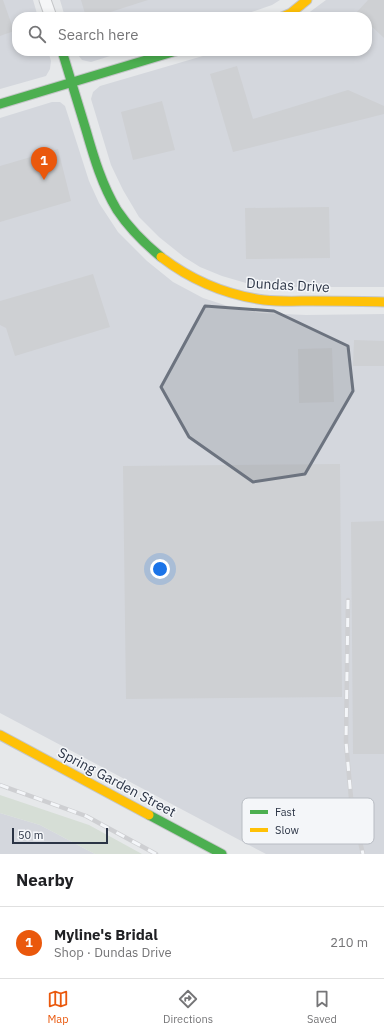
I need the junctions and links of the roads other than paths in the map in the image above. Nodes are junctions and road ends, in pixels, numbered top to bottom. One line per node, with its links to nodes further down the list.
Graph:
1 (46, 0): 3 (street)
2 (307, 0): 4 (street)
3 (50, 12)
4 (292, 12)
5 (64, 56): 7 (street, Dundas Drive)
6 (159, 56): 7 (street)
7 (72, 82): 8 (street); 9 (street, Dundas Drive)
8 (0, 104)
9 (384, 302)
10 (0, 735): 11 (street, Spring Garden Street)
11 (222, 854)

